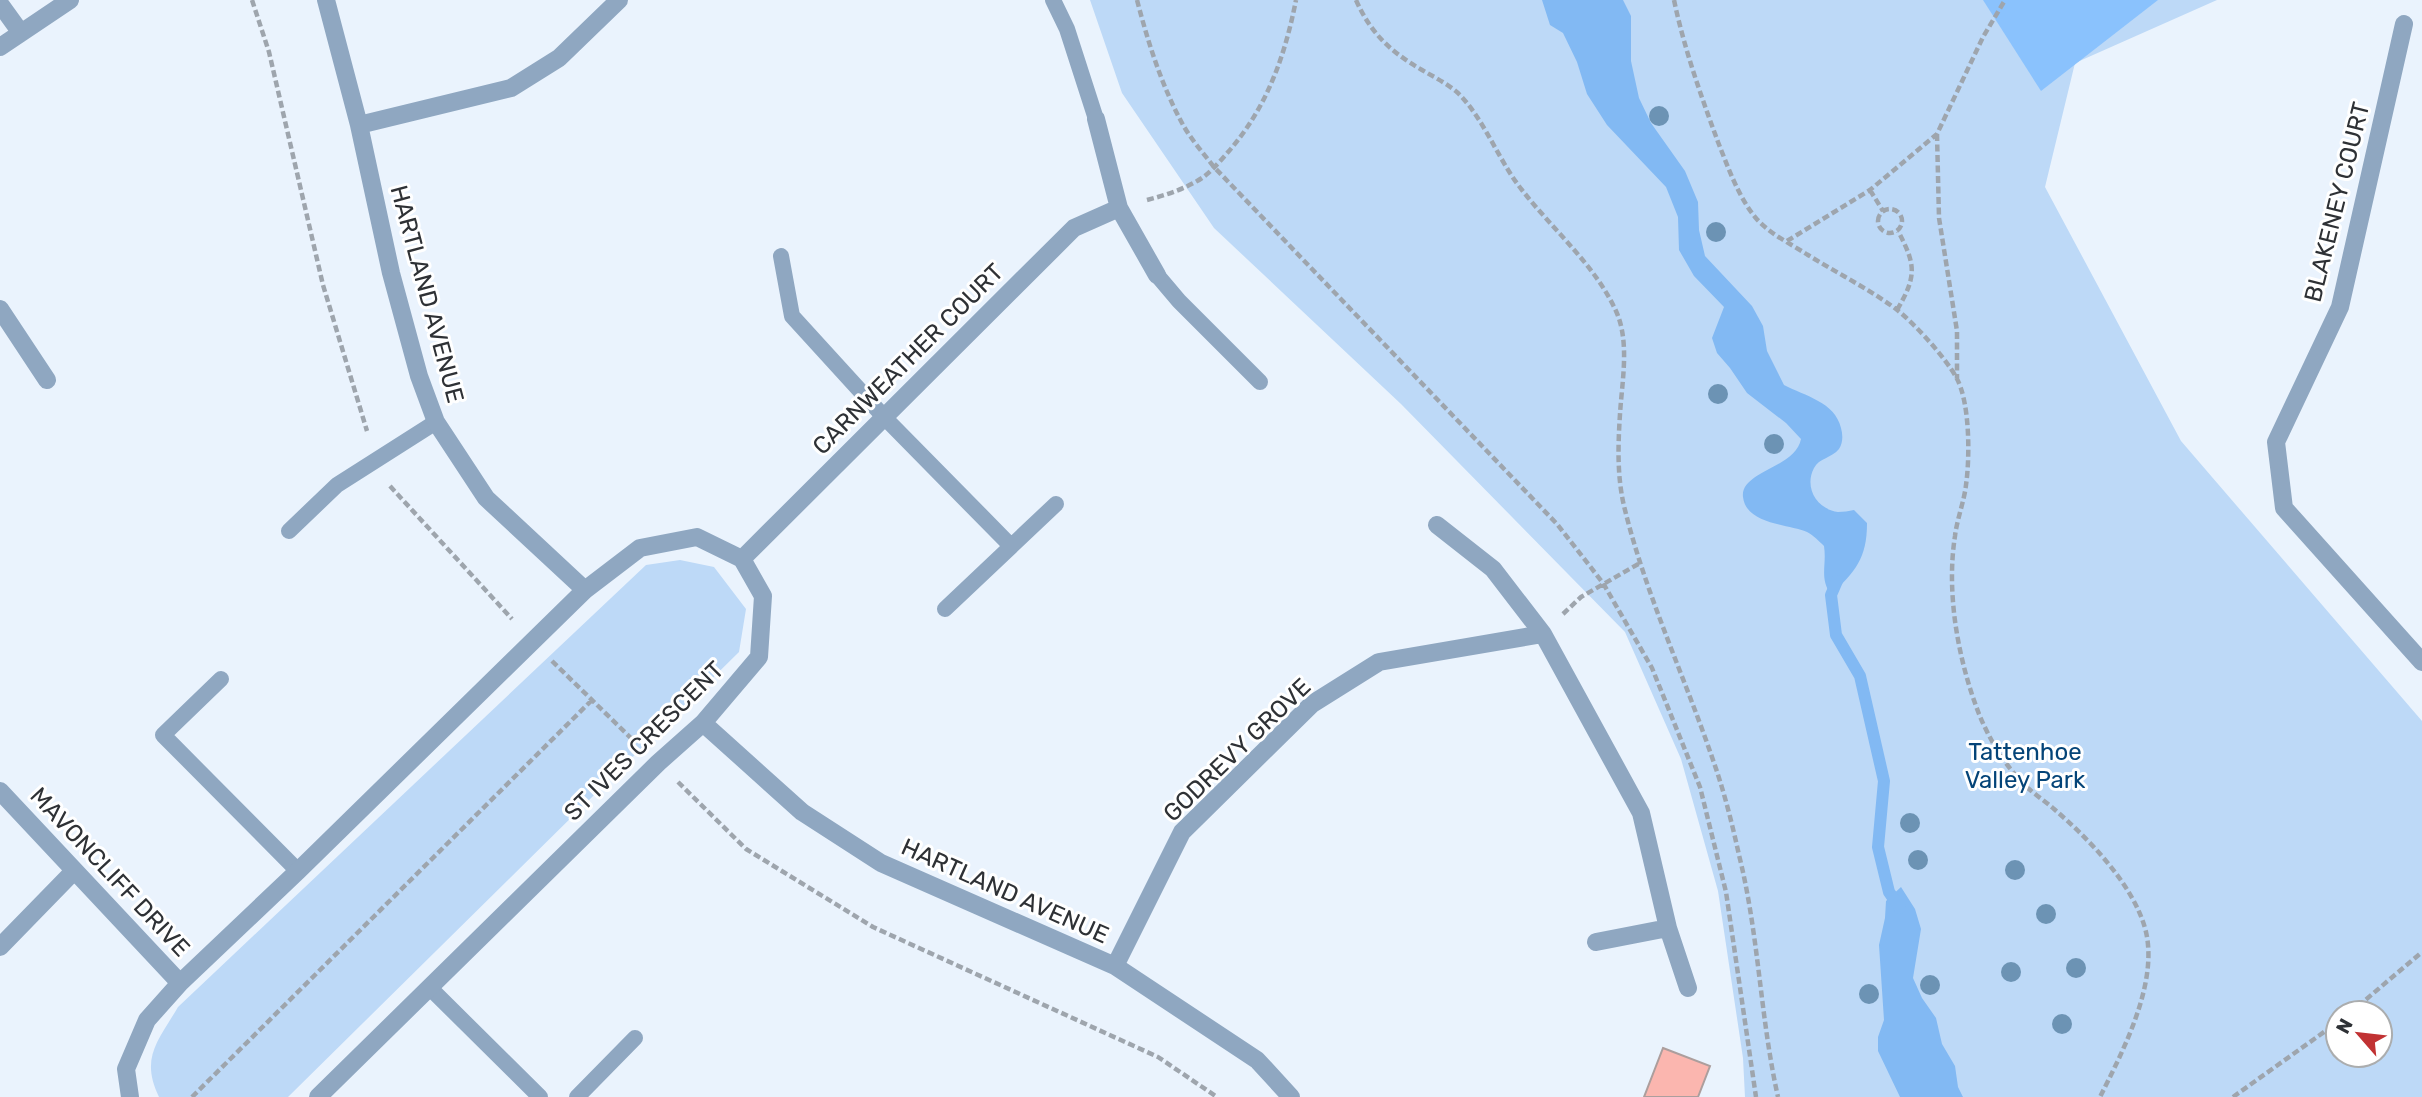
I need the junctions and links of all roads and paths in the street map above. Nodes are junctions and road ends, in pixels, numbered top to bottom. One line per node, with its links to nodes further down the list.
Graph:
1 (70, 0): 13 (street)
2 (252, 0): 33 (path)
3 (326, 0): 16 (street, HARTLAND AVENUE)
4 (619, 0): 16 (street)
5 (1053, 0): 15 (lane)
6 (1137, 0): 18 (path)
7 (1296, 0): 18 (path)
8 (1356, 0): 39 (path)
9 (1674, 0): 23 (path)
10 (2006, 0): 17 (path)
11 (0, 4): 13 (street)
12 (2404, 24): 45 (street, BLAKENEY COURT)
13 (21, 33): 14 (street)
14 (0, 47)
15 (1096, 119): 20 (street)
16 (359, 125): 32 (street, HARTLAND AVENUE)
17 (1937, 134): 19 (path); 28 (path)
18 (1214, 167): 20 (path); 40 (path)
19 (1870, 190): 21 (path); 23 (path)
20 (1119, 208): 25 (street); 31 (street, CARNWEATHER COURT)
21 (1883, 211): 22 (path); 22 (path)
22 (1898, 230): 27 (path)
23 (1786, 241): 27 (path)
24 (781, 256): 31 (lane)
25 (1157, 275): 30 (lane)
26 (0, 309): 29 (street)
27 (1897, 310): 28 (path)
28 (1958, 379): 73 (path)
29 (47, 380)
30 (1260, 382)
31 (885, 418): 37 (lane); 38 (street, CARNWEATHER COURT)
32 (436, 422): 33 (lane); 41 (street, HARTLAND AVENUE)
33 (377, 460): 36 (lane); 44 (path)
34 (1056, 504): 37 (lane)
35 (1437, 525): 43 (street)
36 (289, 531)
37 (1011, 546): 42 (lane)
38 (742, 559): 41 (street); 48 (street, ST IVES CRESCENT)
39 (1640, 563): 40 (path); 72 (path)
40 (1604, 583): 43 (path); 71 (path)
41 (585, 590): 44 (street)
42 (945, 609)
43 (1543, 634): 53 (street); 57 (street, GODREVY GROVE)
44 (532, 641): 47 (path); 52 (street)
45 (2422, 662)
46 (221, 679): 52 (lane)
47 (592, 701): 49 (path); 65 (path)
48 (703, 723): 49 (street, ST IVES CRESCENT); 57 (street, HARTLAND AVENUE)
49 (658, 763): 59 (street, ST IVES CRESCENT); 69 (path)
50 (0, 791): 51 (street, MAVONCLIFF DRIVE)
51 (74, 871): 55 (street); 58 (street, MAVONCLIFF DRIVE)
52 (298, 871): 58 (street)
53 (1668, 928): 54 (street); 60 (street)
54 (1596, 942)
55 (0, 947)
56 (2422, 952): 61 (path)
57 (1115, 966): 70 (street, HARTLAND AVENUE)
58 (180, 983): 64 (street, MAVONCLIFF DRIVE)
59 (430, 988): 66 (street, ST IVES CRESCENT); 67 (lane)
60 (1688, 988)
61 (2367, 999)
62 (2324, 1032): 74 (path)
63 (635, 1038): 68 (lane)
64 (130, 1097)
65 (192, 1097)
66 (318, 1097)
67 (540, 1097)
68 (577, 1097)
69 (1217, 1097)
70 (1291, 1097)
71 (1756, 1097)
72 (1778, 1097)
73 (2100, 1097)
74 (2233, 1097)

